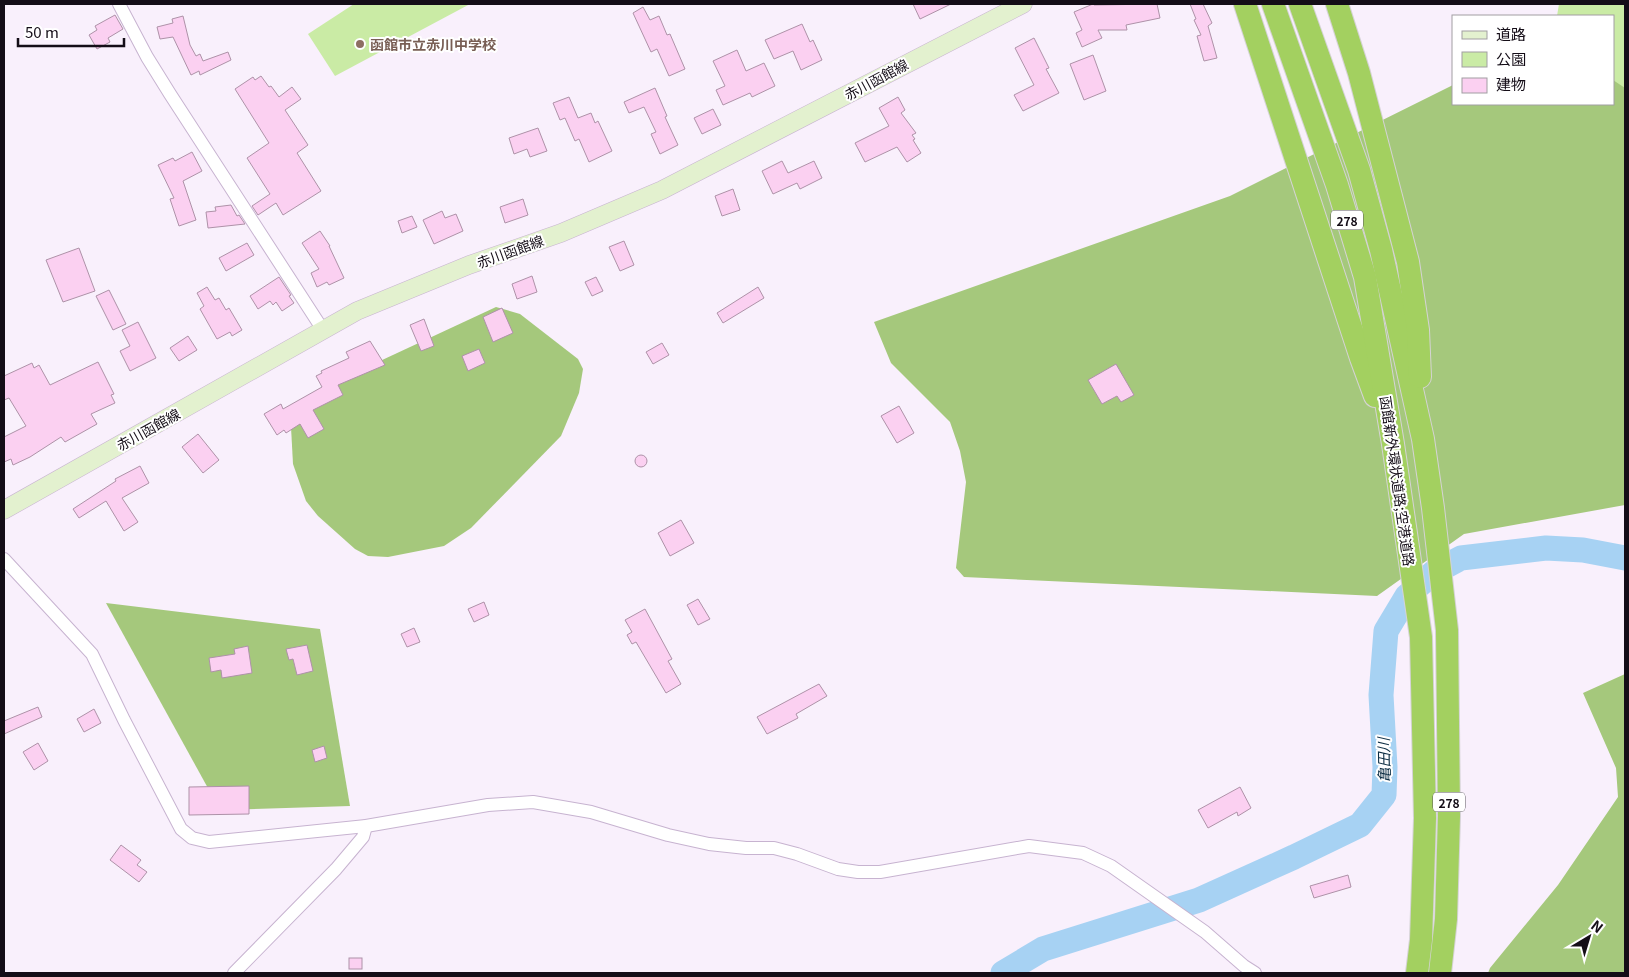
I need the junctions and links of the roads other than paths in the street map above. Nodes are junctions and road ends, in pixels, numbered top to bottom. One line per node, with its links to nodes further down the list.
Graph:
1 (119, 4): 7 (street)
2 (1023, 4): 7 (main road, 赤川函館線)
3 (1245, 4): 9 (highway)
4 (1273, 4): 9 (highway, 函館新外環状道路;空港道路 / 278)
5 (1300, 4): 8 (highway, 函館新外環状道路;空港道路 / 278)
6 (1337, 4): 8 (highway)
7 (323, 330): 10 (main road, 赤川函館線)
8 (1423, 439): 16 (highway, 函館新外環状道路;空港道路 / 278)
9 (1394, 444): 15 (highway, 函館新外環状道路;空港道路 / 278)
10 (4, 510)
11 (4, 560): 12 (street)
12 (366, 826): 13 (street); 14 (street)
13 (234, 973)
14 (1255, 973)
15 (1417, 973)
16 (1440, 973)

